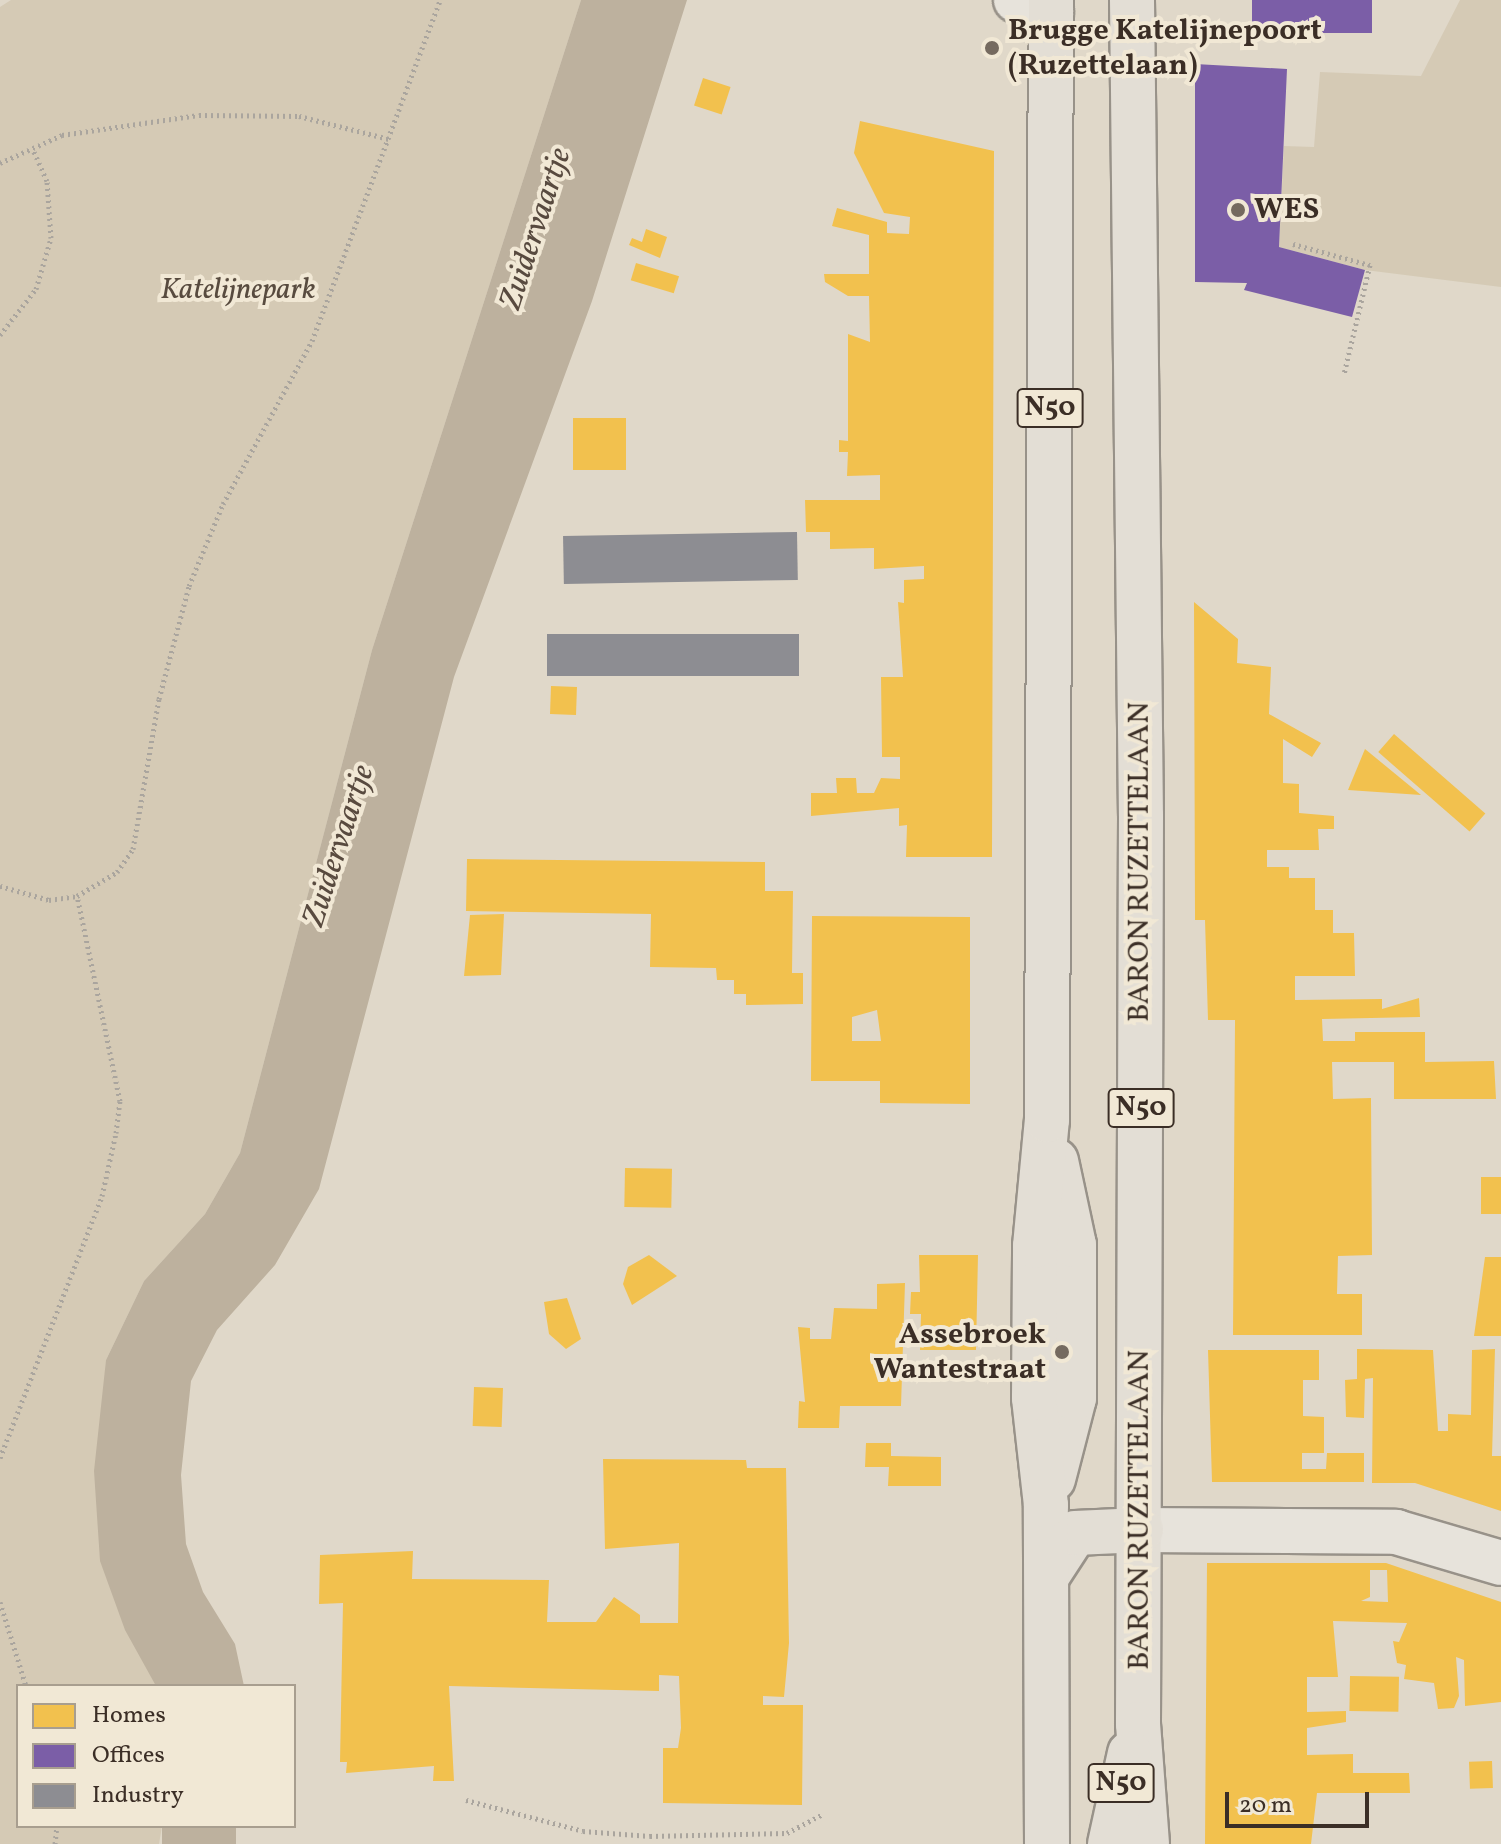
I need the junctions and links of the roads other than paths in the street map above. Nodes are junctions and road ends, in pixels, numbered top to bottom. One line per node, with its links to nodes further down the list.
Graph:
1 (1132, 0): 3 (main road, BARON RUZETTELAAN / N50)
2 (1039, 4): 5 (main road, N50)
3 (1141, 1530): 4 (street); 5 (main road); 6 (main road, BARON RUZETTELAAN / N50)
4 (1501, 1563)
5 (1047, 1576): 7 (main road, N50)
6 (1138, 1724): 8 (main road, BARON RUZETTELAAN / N50); 9 (main road, BARON RUZETTELAAN / N50)
7 (1047, 1844)
8 (1110, 1844)
9 (1147, 1844)

